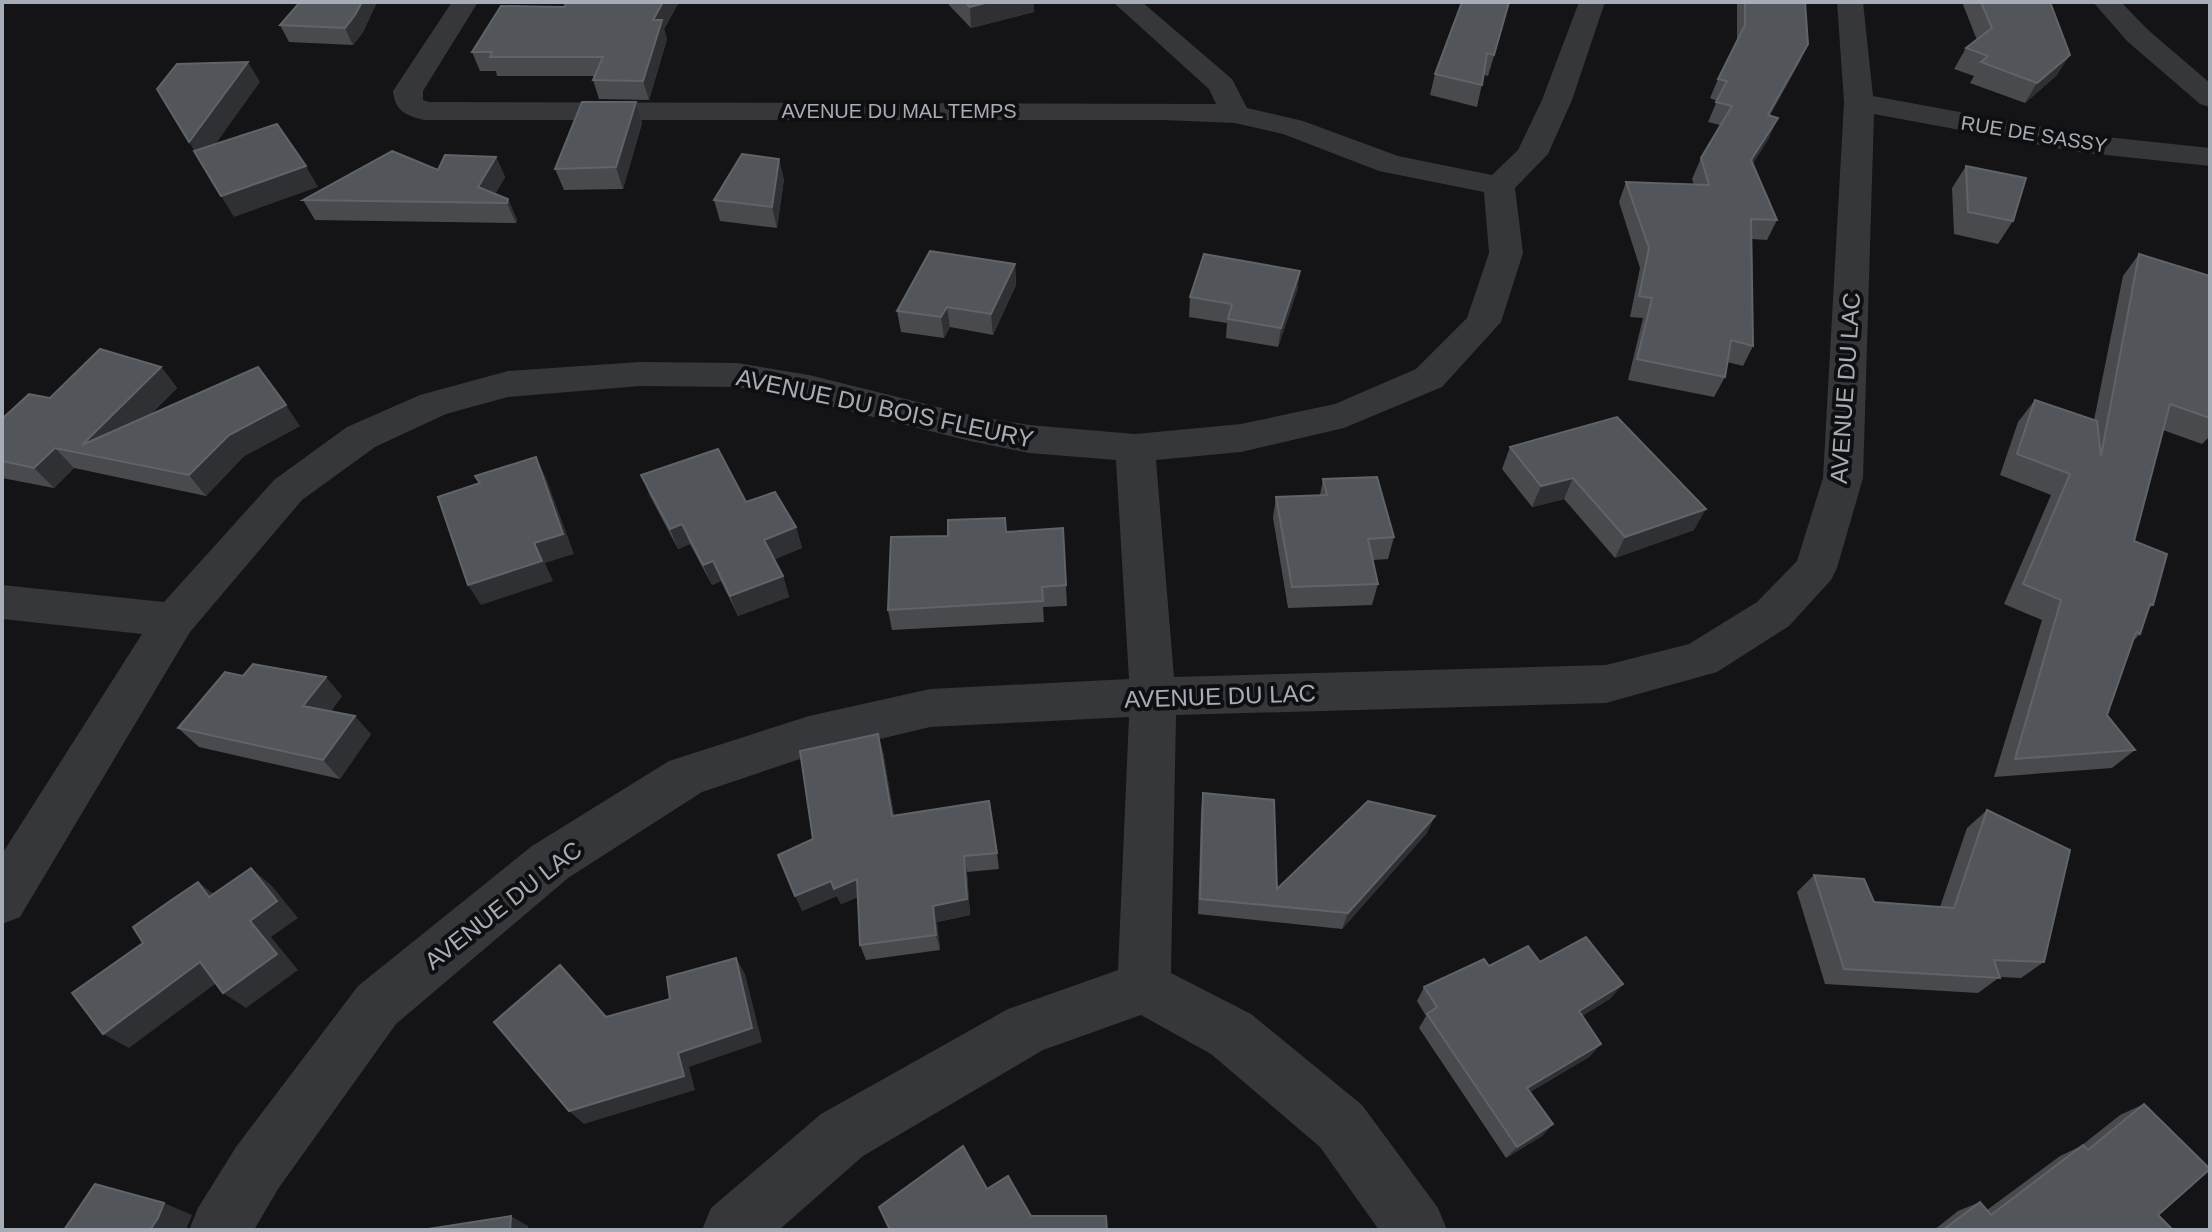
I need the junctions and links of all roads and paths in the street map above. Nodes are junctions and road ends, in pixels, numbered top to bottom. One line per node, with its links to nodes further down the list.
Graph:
1 (465, 2): 8 (street, AVENUE DU MAL TEMPS)
2 (1126, 2): 8 (street)
3 (1592, 2): 10 (street)
4 (1850, 2): 7 (street, AVENUE DU LAC)
5 (2106, 2): 6 (street)
6 (2210, 98)
7 (1859, 102): 9 (street, RUE DE SASSY); 14 (street, AVENUE DU LAC)
8 (1235, 114): 10 (street, AVENUE DU MAL TEMPS)
9 (2210, 157)
10 (1499, 186): 11 (street, AVENUE DU BOIS FLEURY)
11 (1135, 448): 13 (street, AVENUE DU BOIS FLEURY); 14 (street)
12 (2, 602): 13 (street)
13 (174, 620): 15 (street, AVENUE DU BOIS FLEURY)
14 (1153, 697): 16 (street); 17 (street, AVENUE DU LAC)
15 (2, 900)
16 (1144, 987): 18 (street); 19 (street)
17 (220, 1230)
18 (733, 1230)
19 (1416, 1230)

